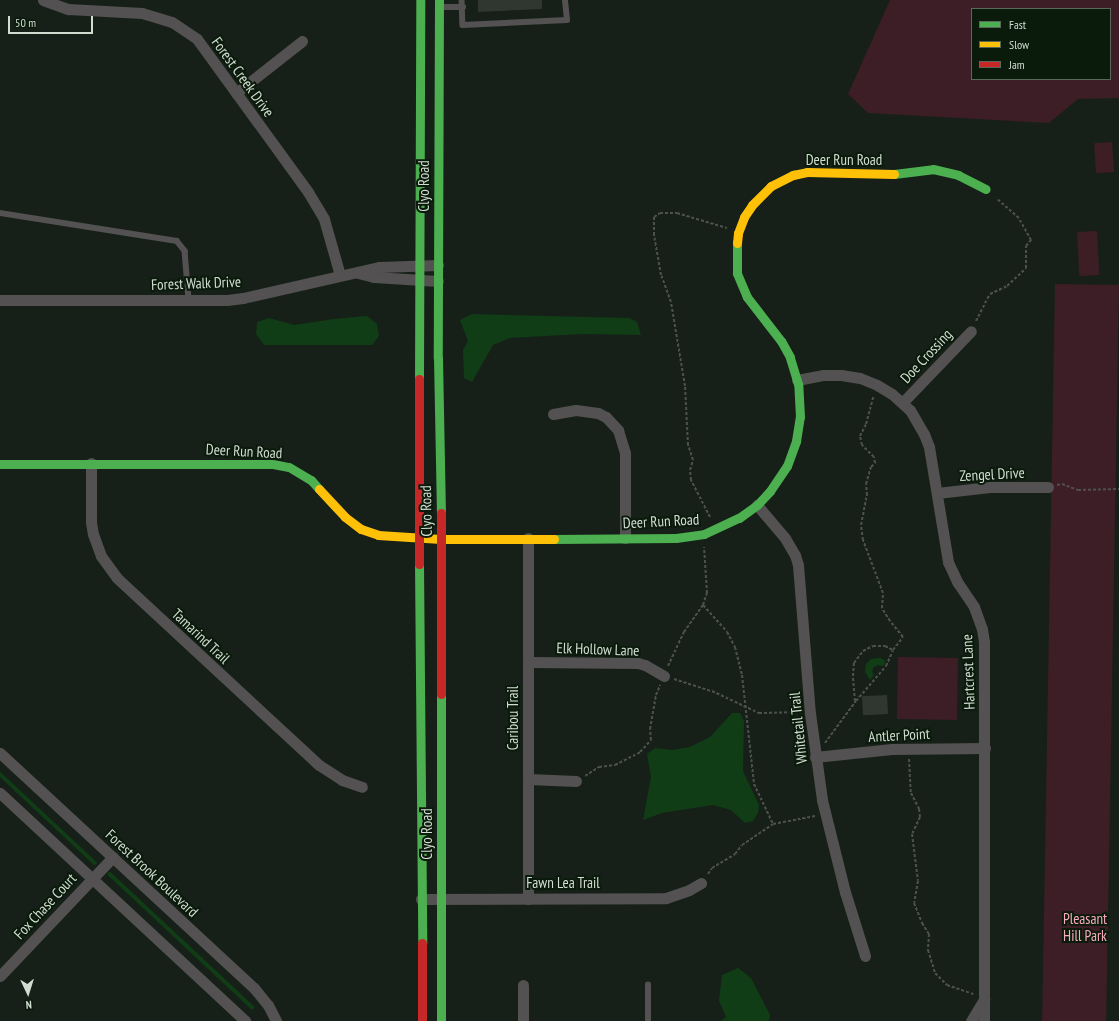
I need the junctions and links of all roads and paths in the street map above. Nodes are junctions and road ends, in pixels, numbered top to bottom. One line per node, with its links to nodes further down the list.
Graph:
1 (43, 0): 8 (street, Forest Creek Drive)
2 (420, 0): 12 (street, Clyo Road)
3 (462, 0): 6 (lane)
4 (565, 0): 6 (lane)
5 (439, 4): 6 (lane); 13 (street, Clyo Road)
6 (463, 7)
7 (302, 41): 8 (street)
8 (236, 93): 15 (street, Forest Creek Drive)
9 (986, 189): 11 (street, Deer Run Road); 20 (path)
10 (0, 212): 19 (lane)
11 (738, 233): 21 (street, Deer Run Road); 31 (path)
12 (420, 265): 13 (street, Forest Walk Drive); 14 (street, Forest Walk Drive); 16 (street, Clyo Road)
13 (438, 265): 17 (street, Clyo Road)
14 (354, 272): 15 (street, Forest Walk Drive); 16 (street)
15 (340, 274): 19 (street, Forest Walk Drive)
16 (420, 280): 17 (street); 33 (street, Clyo Road)
17 (438, 281): 36 (street, Clyo Road)
18 (0, 300): 19 (street, Forest Walk Drive)
19 (189, 300)
20 (971, 331): 23 (street, Doe Crossing)
21 (797, 380): 23 (street, Hartcrest Lane); 30 (street, Deer Run Road)
22 (873, 397): 38 (path)
23 (903, 402): 29 (street, Hartcrest Lane)
24 (553, 414): 35 (street)
25 (91, 463): 26 (street, Deer Run Road); 33 (street, Deer Run Road); 50 (street, Tamarind Trail)
26 (0, 464)
27 (1048, 487): 28 (path); 29 (street, Zengel Drive)
28 (1119, 489)
29 (937, 493): 45 (street, Hartcrest Lane)
30 (757, 505): 31 (street, Deer Run Road); 43 (street, Whitetail Trail)
31 (721, 528): 32 (street, Deer Run Road)
32 (704, 534): 35 (street, Deer Run Road); 37 (path)
33 (419, 538): 36 (street, Deer Run Road); 58 (street, Clyo Road)
34 (528, 538): 35 (street, Deer Run Road); 36 (street, Deer Run Road); 39 (street, Caribou Trail)
35 (624, 538)
36 (441, 539): 57 (street, Clyo Road)
37 (703, 605): 40 (path); 42 (path)
38 (893, 650): 41 (path); 41 (path)
39 (528, 662): 40 (street, Elk Hollow Lane); 48 (street, Caribou Trail)
40 (664, 676): 42 (path); 49 (path)
41 (856, 701): 47 (path)
42 (744, 705): 43 (path); 53 (path)
43 (810, 713): 47 (street, Whitetail Trail)
44 (908, 748): 45 (street, Antler Point); 47 (street, Antler Point); 64 (path)
45 (985, 748): 64 (street, Hartcrest Lane)
46 (0, 753): 54 (street, Forest Brook Boulevard)
47 (815, 757): 52 (street, Whitetail Trail)
48 (528, 779): 49 (street); 59 (street, Caribou Trail)
49 (576, 781)
50 (362, 787)
51 (0, 793): 55 (street)
52 (826, 816): 53 (path); 60 (street, Whitetail Trail)
53 (773, 824): 56 (path)
54 (113, 857): 55 (street, Fox Chase Court); 66 (street, Forest Brook Boulevard)
55 (92, 879): 61 (street, Fox Chase Court); 65 (street)
56 (701, 883): 59 (street, Fawn Lea Trail)
57 (441, 898): 58 (street, Fawn Lea Trail); 59 (street, Fawn Lea Trail); 68 (street, Clyo Road)
58 (421, 899): 67 (street, Clyo Road)
59 (528, 899)
60 (865, 956)
61 (0, 976)
62 (524, 985): 69 (street)
63 (648, 985): 70 (lane)
64 (984, 999): 71 (street, Hartcrest Lane); 72 (street, Hartcrest Lane)
65 (245, 1021)
66 (276, 1021)
67 (422, 1021)
68 (441, 1021)
69 (523, 1021)
70 (648, 1021)
71 (972, 1021)
72 (984, 1021)

